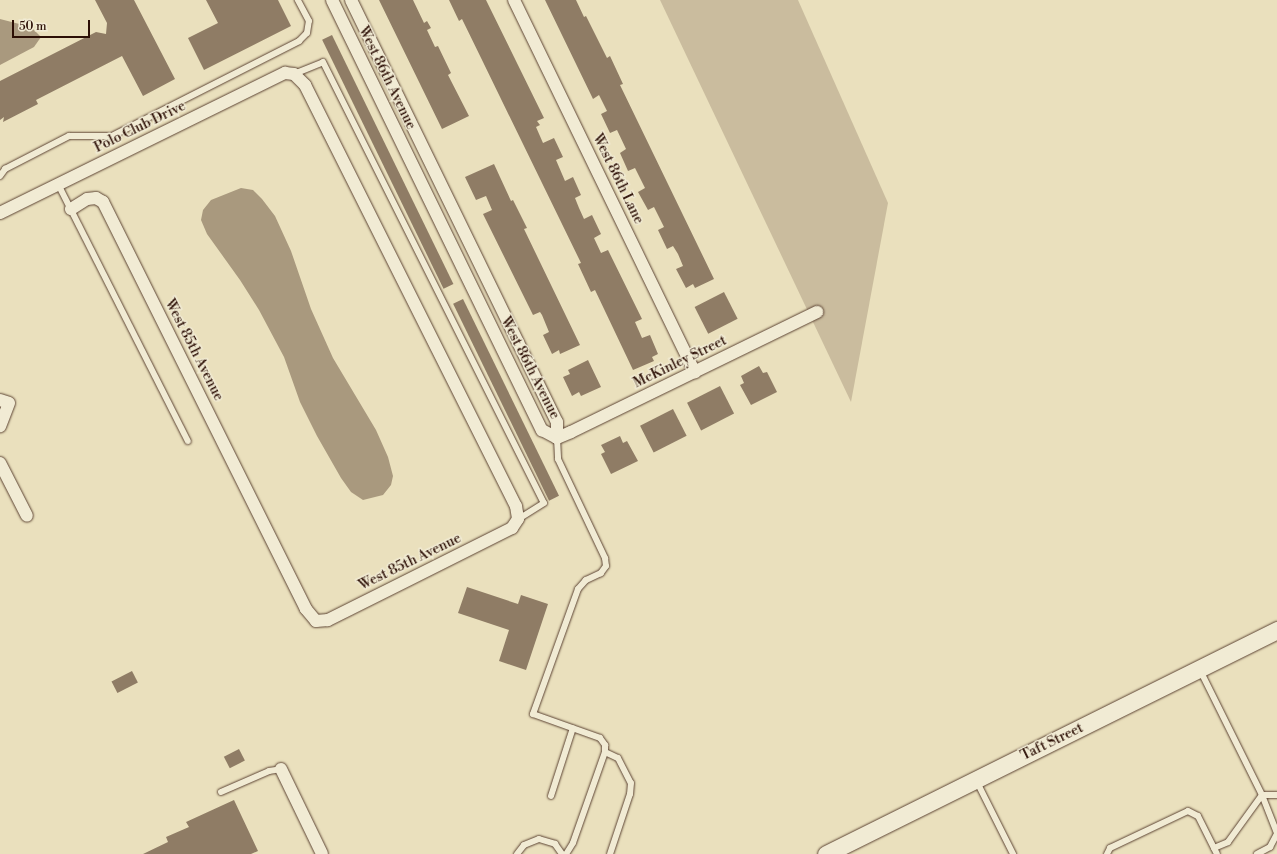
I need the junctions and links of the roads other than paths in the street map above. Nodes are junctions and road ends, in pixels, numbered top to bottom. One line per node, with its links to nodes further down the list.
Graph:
1 (298, 0): 6 (lane)
2 (332, 0): 14 (street, West 86th Avenue)
3 (351, 0): 14 (street, West 86th Avenue)
4 (514, 0): 11 (street, West 86th Lane)
5 (294, 74): 7 (street, Polo Club Drive); 18 (street); 18 (lane)
6 (0, 176)
7 (58, 184): 8 (lane); 9 (street, Polo Club Drive)
8 (71, 209): 15 (lane); 18 (street, West 85th Avenue)
9 (0, 213)
10 (817, 312): 11 (street, McKinley Street)
11 (695, 372): 14 (street, McKinley Street)
12 (0, 400): 13 (street)
13 (0, 426)
14 (557, 438): 21 (lane)
15 (188, 442)
16 (0, 463): 17 (street)
17 (27, 516)
18 (518, 519)
19 (1277, 630): 20 (main road, Taft Street)
20 (1200, 669): 24 (main road, Taft Street); 26 (lane)
21 (573, 728): 22 (lane); 28 (lane)
22 (605, 752): 34 (lane); 35 (lane)
23 (281, 769): 25 (lane); 31 (street)
24 (976, 780): 36 (main road, Taft Street); 37 (lane)
25 (221, 792)
26 (1262, 795): 27 (lane); 29 (lane); 30 (lane)
27 (1277, 795)
28 (551, 796)
29 (1277, 833): 40 (lane)
30 (1214, 848): 38 (lane); 39 (lane)
31 (322, 854)
32 (517, 854): 33 (lane)
33 (562, 854)
34 (566, 854)
35 (610, 854)
36 (826, 854)
37 (1013, 854)
38 (1107, 854)
39 (1217, 854)
40 (1257, 854)

